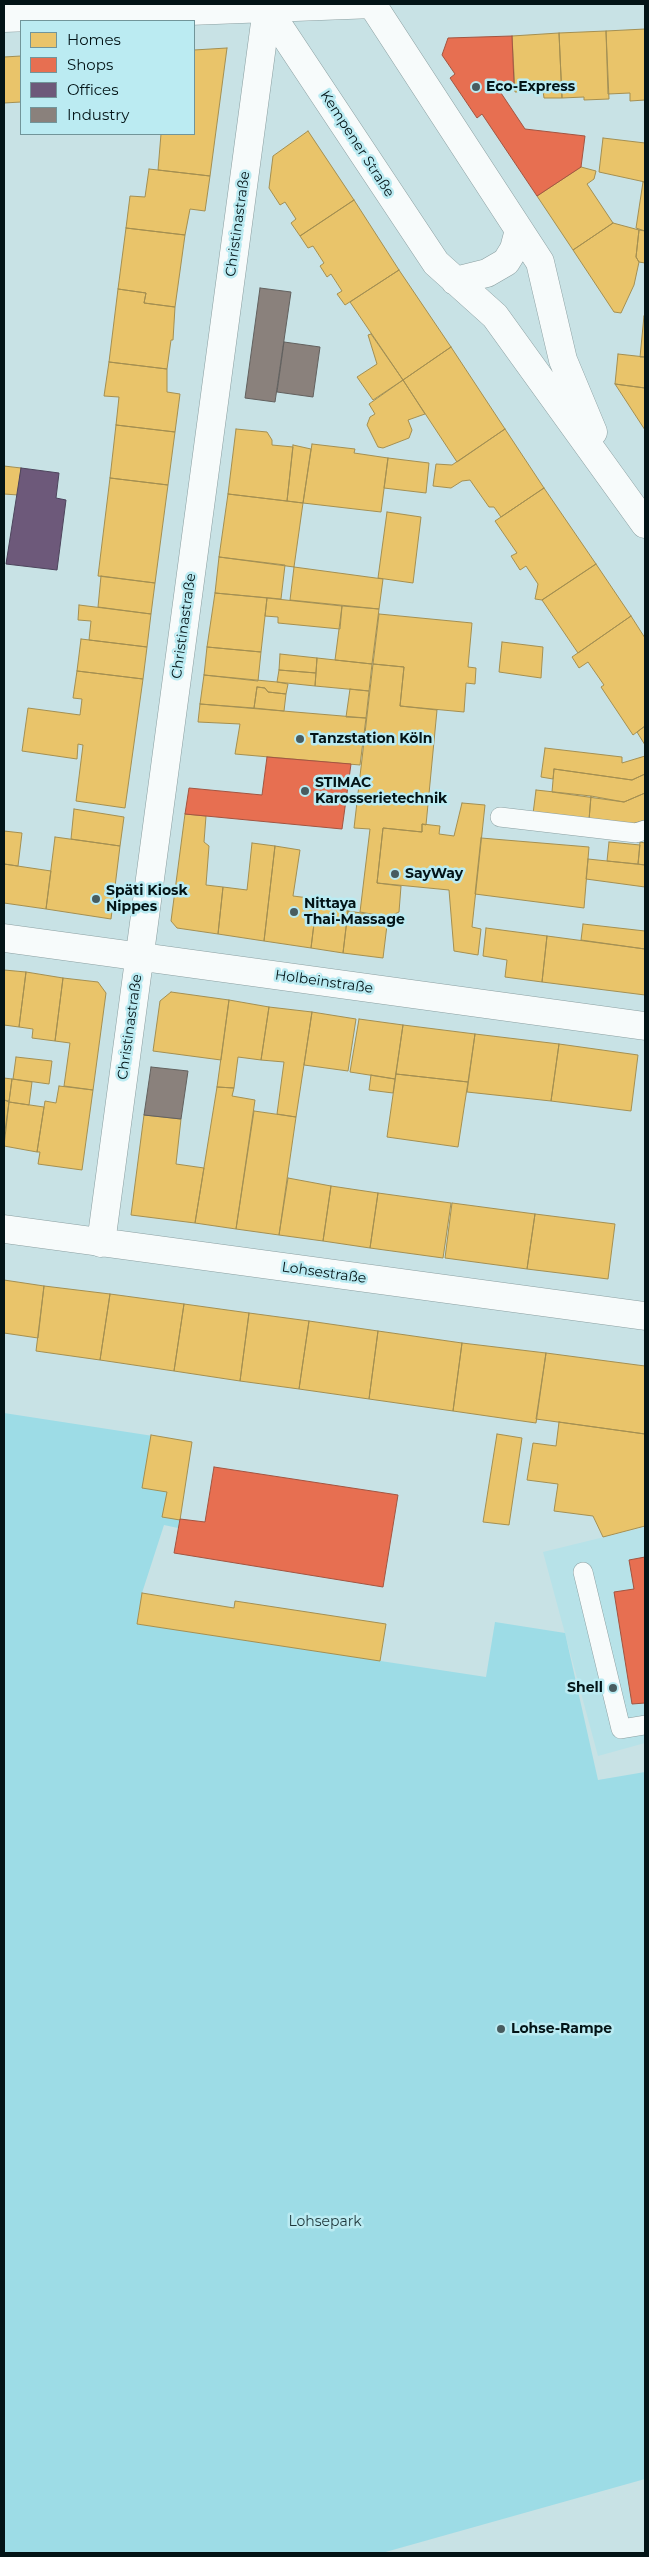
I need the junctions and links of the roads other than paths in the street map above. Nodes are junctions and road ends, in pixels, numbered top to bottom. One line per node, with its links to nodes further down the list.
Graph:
1 (373, 4): 2 (street); 4 (street, Kempener Straße)
2 (265, 6): 3 (street); 5 (street, Kempener Straße); 11 (street, Christinastraße)
3 (4, 18)
4 (519, 230): 5 (street); 6 (street, Kempener Straße)
5 (455, 281): 6 (street, Kempener Straße)
6 (612, 475): 7 (street, Kempener Straße)
7 (645, 524)
8 (500, 817): 9 (lane)
9 (645, 830)
10 (4, 938): 11 (street, Holbeinstraße)
11 (140, 956): 12 (street, Holbeinstraße); 14 (street, Christinastraße)
12 (645, 1026)
13 (4, 1229): 14 (street, Lohsestraße)
14 (101, 1243): 15 (street, Lohsestraße)
15 (645, 1316)
16 (584, 1572): 17 (lane)
17 (645, 1726)

